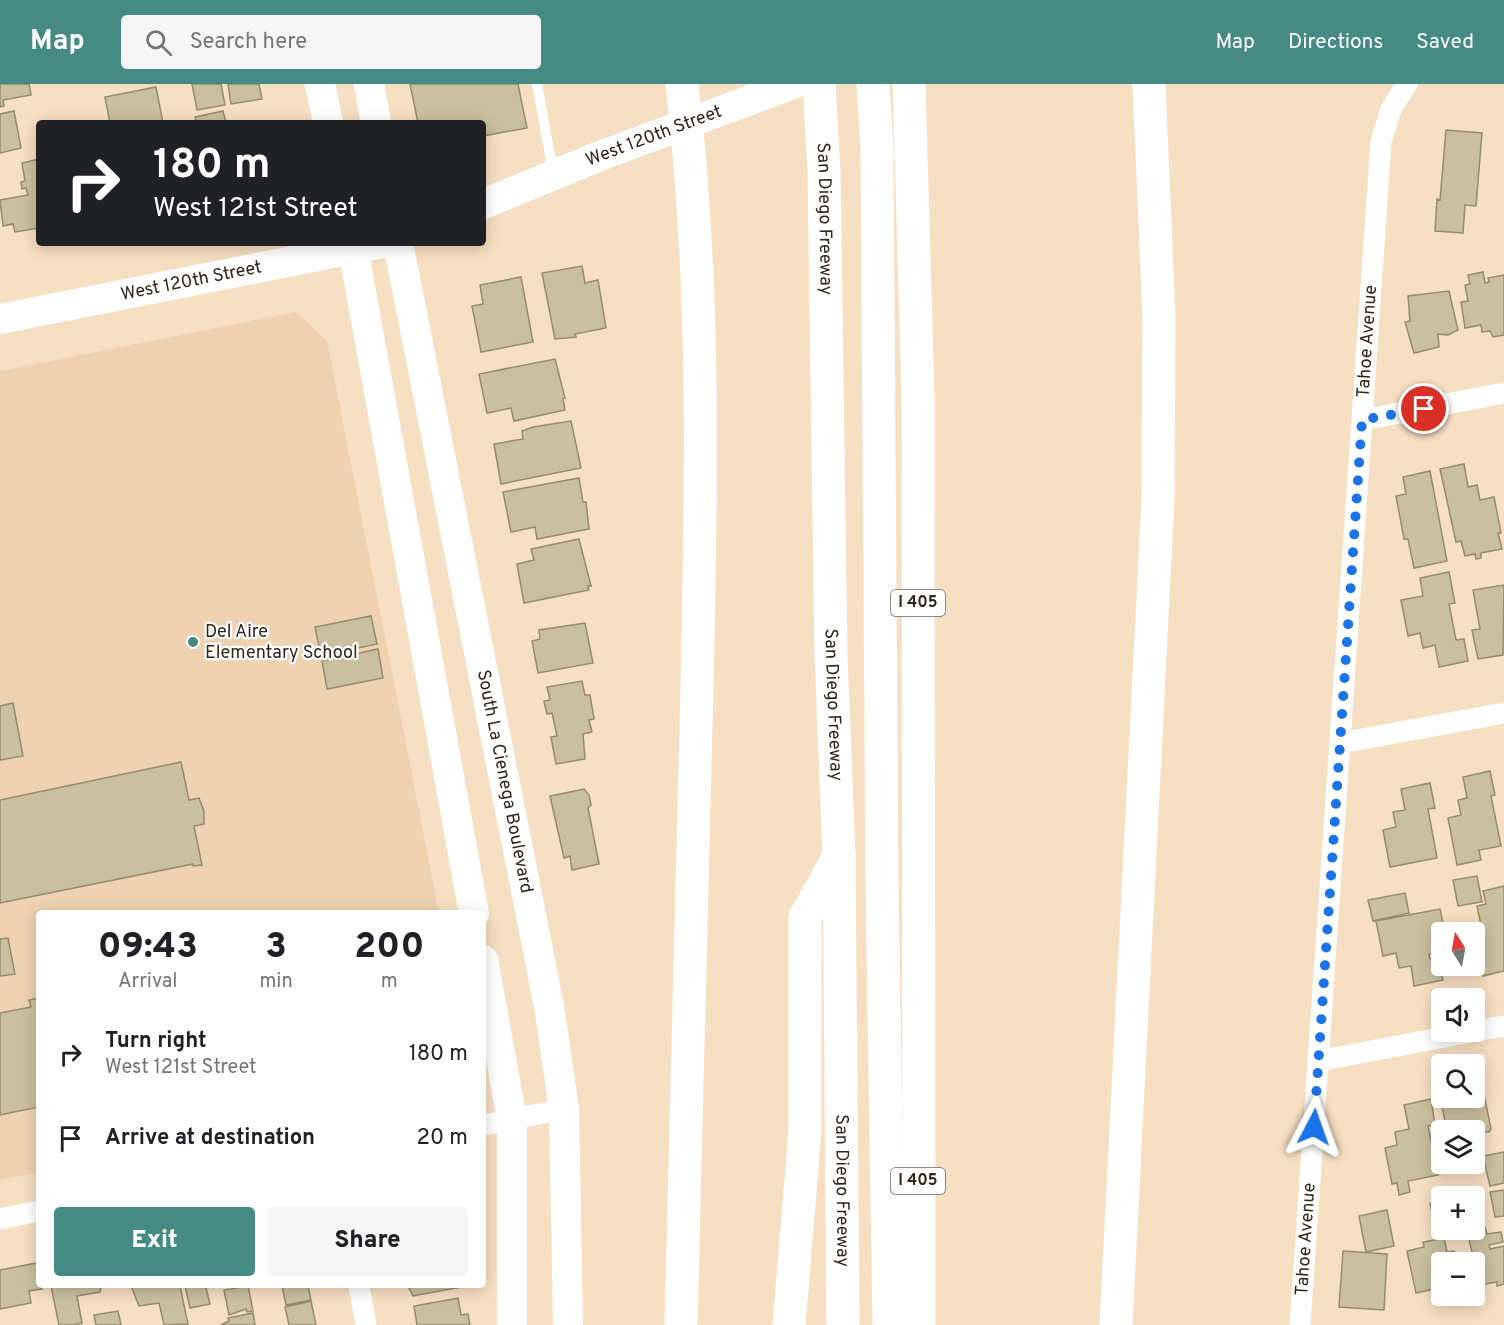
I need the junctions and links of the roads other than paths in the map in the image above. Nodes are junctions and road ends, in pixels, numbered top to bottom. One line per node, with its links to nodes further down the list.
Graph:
1 (320, 84): 12 (main road)
2 (369, 84): 13 (main road)
3 (537, 84): 15 (lane)
4 (682, 84): 43 (highway)
5 (793, 84): 15 (main road, West 120th Street)
6 (819, 84): 24 (highway, San Diego Freeway)
7 (854, 84): 14 (highway)
8 (873, 84): 14 (highway)
9 (909, 84): 39 (highway, I 405)
10 (1149, 84): 37 (highway)
11 (1407, 84): 21 (street, Tahoe Avenue)
12 (327, 120)
13 (375, 120)
14 (867, 152): 34 (highway); 46 (highway)
15 (554, 174): 16 (main road, West 120th Street)
16 (486, 203)
17 (399, 246): 31 (main road, South La Cienega Boulevard)
18 (352, 247): 19 (main road, West 120th Street); 25 (main road)
19 (0, 319)
20 (1504, 393): 21 (street)
21 (1362, 420): 23 (street, Tahoe Avenue)
22 (1504, 713): 23 (street)
23 (1340, 743): 30 (street, Tahoe Avenue)
24 (840, 856): 34 (highway, San Diego Freeway); 44 (highway)
25 (473, 910)
26 (486, 976): 32 (main road)
27 (1504, 1026): 28 (street)
28 (1485, 1030)
29 (1431, 1040): 30 (street)
30 (1318, 1061): 51 (street, Tahoe Avenue)
31 (564, 1109): 32 (street); 42 (main road, South La Cienega Boulevard)
32 (512, 1119): 33 (street); 41 (main road)
33 (486, 1124)
34 (842, 1181): 45 (highway, San Diego Freeway)
35 (36, 1213): 36 (street)
36 (0, 1219)
37 (1120, 1252): 49 (highway); 50 (highway)
38 (358, 1288): 40 (street)
39 (919, 1292): 47 (highway, I 405); 48 (highway)
40 (366, 1325)
41 (512, 1325)
42 (568, 1325)
43 (681, 1325)
44 (789, 1325)
45 (843, 1325)
46 (889, 1325)
47 (920, 1325)
48 (928, 1325)
49 (1116, 1325)
50 (1128, 1325)
51 (1300, 1325)

